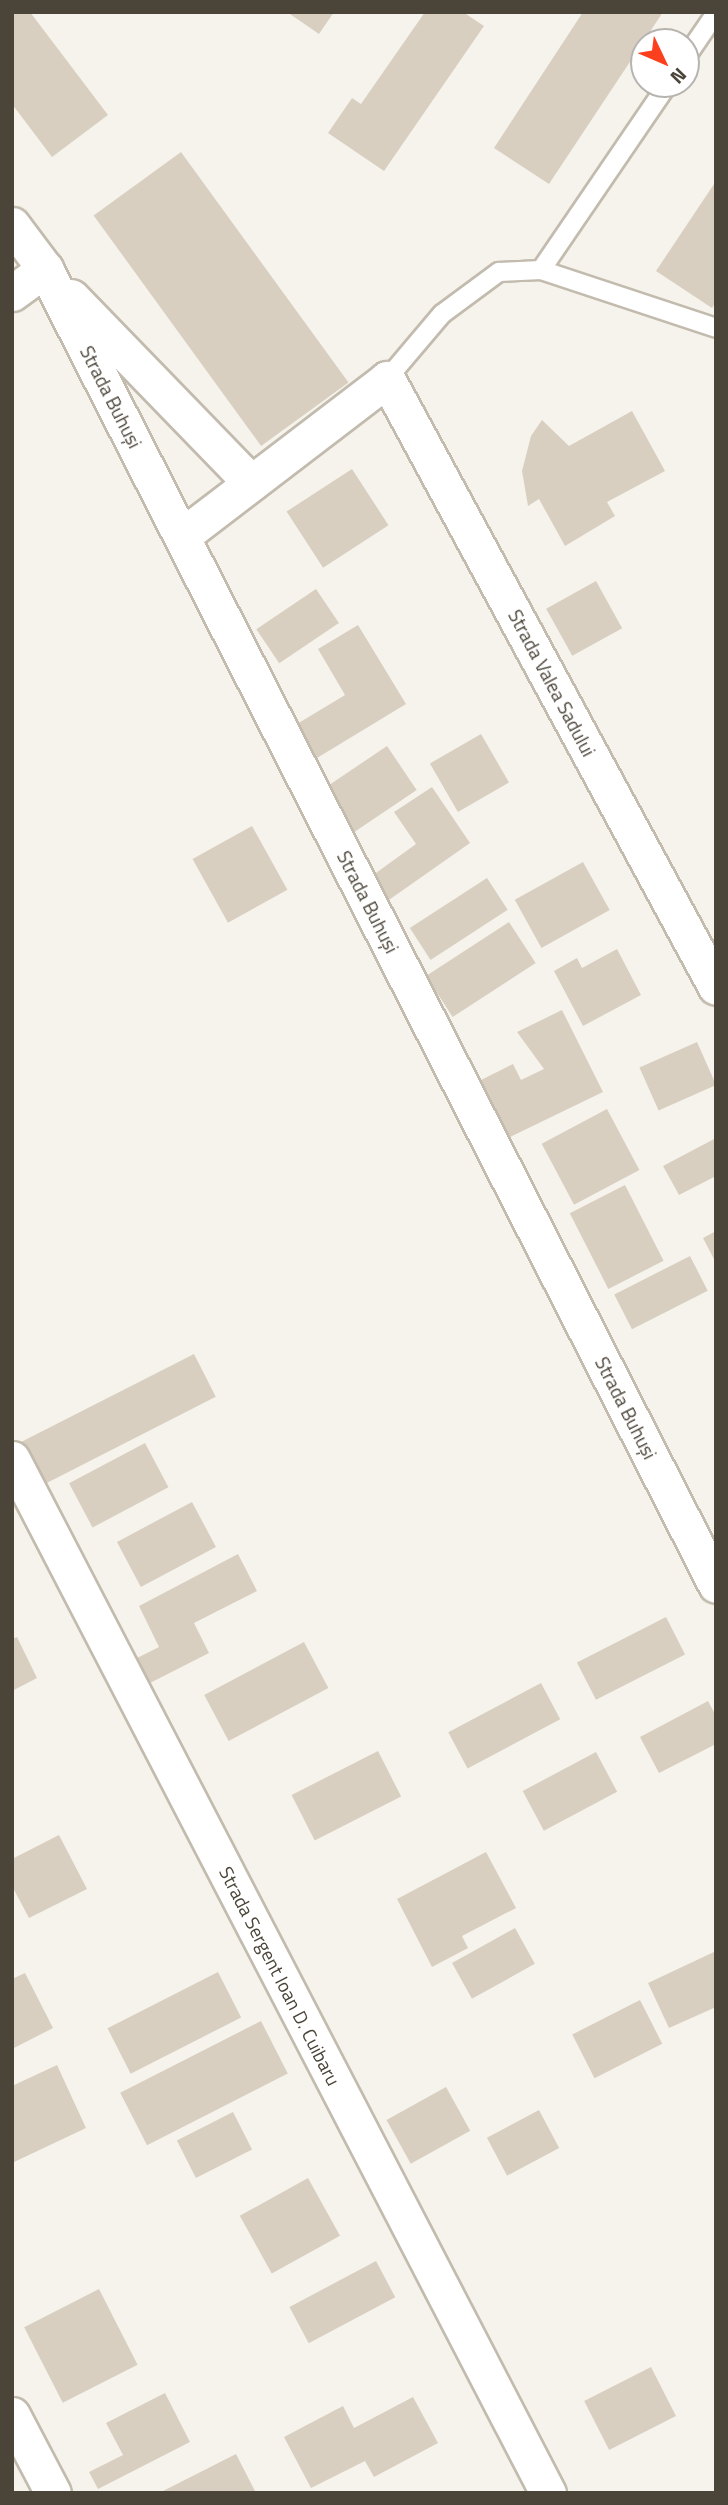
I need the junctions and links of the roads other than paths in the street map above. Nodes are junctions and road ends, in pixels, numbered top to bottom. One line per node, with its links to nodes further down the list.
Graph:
1 (716, 13): 2 (lane)
2 (700, 36)
3 (658, 98): 6 (lane)
4 (12, 225): 5 (street, Strada Buhuși)
5 (45, 269): 7 (street); 10 (street); 11 (street, Strada Buhuși)
6 (541, 270): 8 (lane); 9 (lane)
7 (12, 293)
8 (716, 328)
9 (387, 379): 10 (street); 12 (street, Strada Valea Sadului)
10 (251, 483): 11 (street)
11 (182, 536): 14 (street, Strada Buhuși)
12 (716, 987)
13 (12, 1459): 17 (street, Strada Sergent Ioan D. Cuibaru)
14 (716, 1585)
15 (12, 2415): 16 (street)
16 (52, 2493)
17 (548, 2493)

